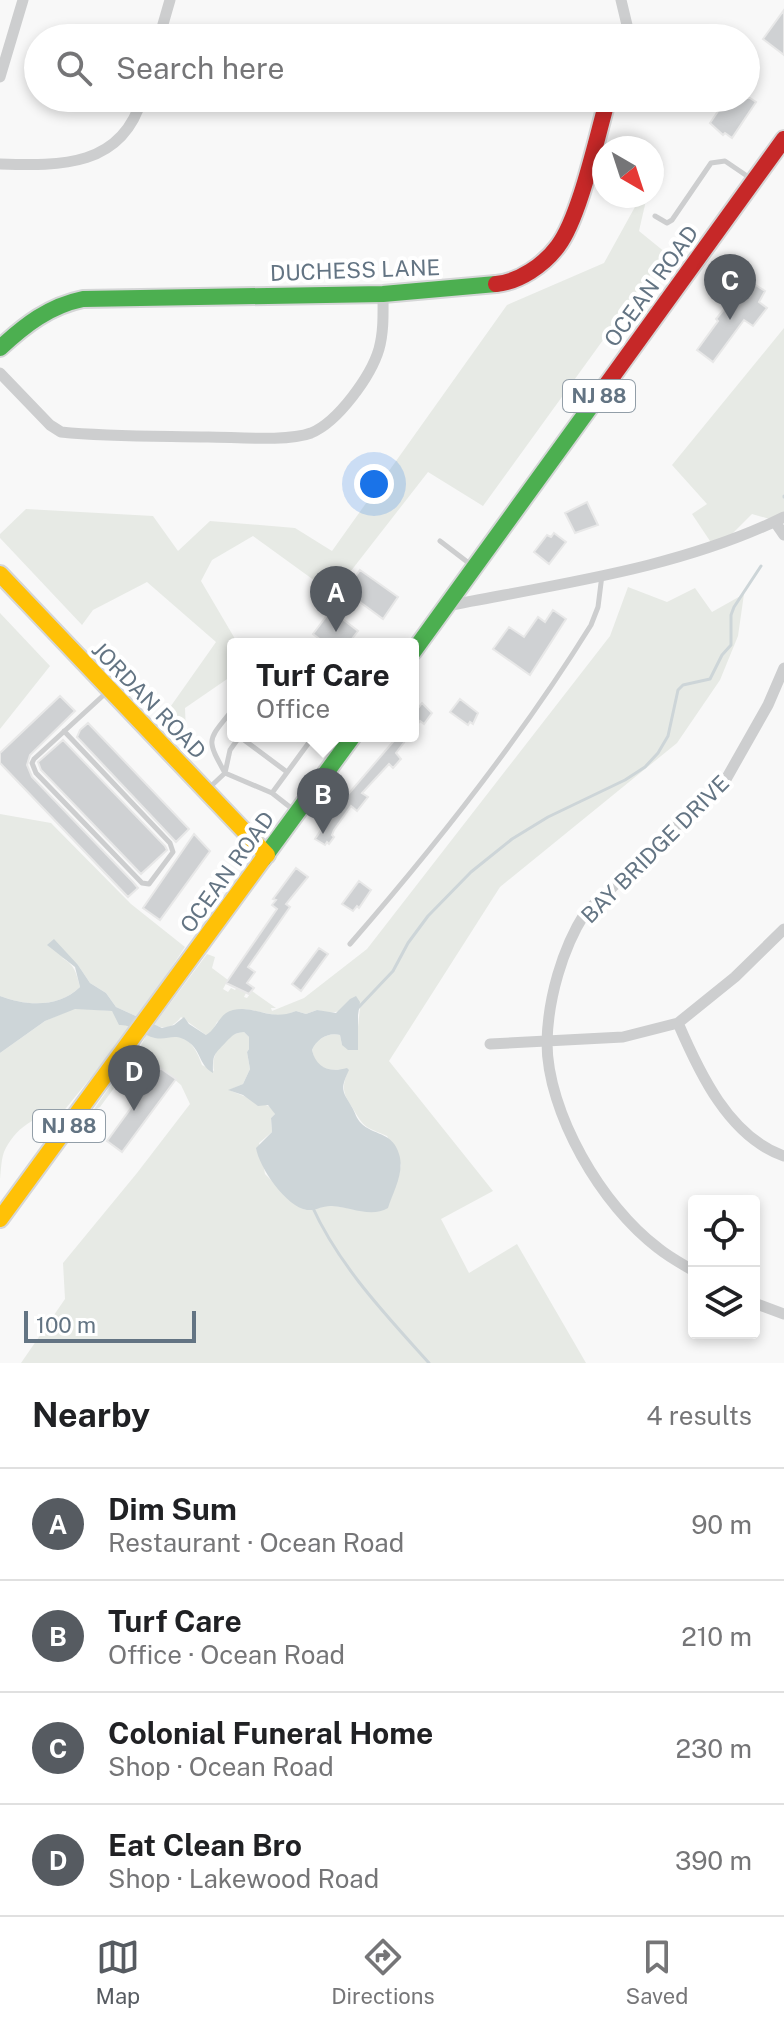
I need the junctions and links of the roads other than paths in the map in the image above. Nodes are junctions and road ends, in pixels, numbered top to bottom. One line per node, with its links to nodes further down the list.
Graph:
1 (23, 0): 6 (street)
2 (170, 0): 4 (street)
3 (621, 0): 5 (street)
4 (163, 24)
5 (627, 24)
6 (0, 77)
7 (137, 112): 10 (street)
8 (604, 112): 13 (main road, DUCHESS LANE)
9 (784, 139): 11 (main road, OCEAN ROAD / NJ 88)
10 (0, 164)
11 (754, 181): 12 (lane); 19 (main road, OCEAN ROAD / NJ 88)
12 (655, 216)
13 (383, 294): 14 (main road, DUCHESS LANE); 15 (street)
14 (0, 348)
15 (0, 373)
16 (780, 519): 17 (street); 21 (street)
17 (784, 535)
18 (440, 541): 19 (lane)
19 (474, 567): 22 (main road, OCEAN ROAD / NJ 88)
20 (0, 574): 25 (main road, JORDAN ROAD)
21 (603, 574): 22 (street); 41 (lane)
22 (446, 606): 23 (main road, OCEAN ROAD / NJ 88)
23 (419, 644)
24 (784, 668): 43 (street, BAY BRIDGE DRIVE)
25 (109, 690): 27 (lane); 36 (main road, JORDAN ROAD)
26 (227, 717): 34 (lane)
27 (64, 731): 27 (lane)
28 (236, 742): 34 (lane)
29 (248, 742): 35 (lane)
30 (309, 742): 35 (lane)
31 (324, 742): 33 (lane)
32 (348, 742): 33 (main road, OCEAN ROAD / NJ 88)
33 (342, 750): 38 (main road, OCEAN ROAD / NJ 88)
34 (225, 773): 36 (lane); 37 (lane)
35 (287, 773): 37 (lane)
36 (205, 791): 39 (main road, JORDAN ROAD)
37 (272, 793): 38 (lane)
38 (297, 813): 39 (main road, OCEAN ROAD / NJ 88)
39 (267, 855): 46 (main road, OCEAN ROAD / NJ 88)
40 (784, 929): 42 (street)
41 (350, 944)
42 (678, 1023): 43 (street); 45 (street)
43 (547, 1041): 44 (street); 47 (street, BAY BRIDGE DRIVE)
44 (490, 1044)
45 (784, 1156)
46 (0, 1219)
47 (688, 1267)
48 (760, 1305): 49 (street)
49 (784, 1314)

